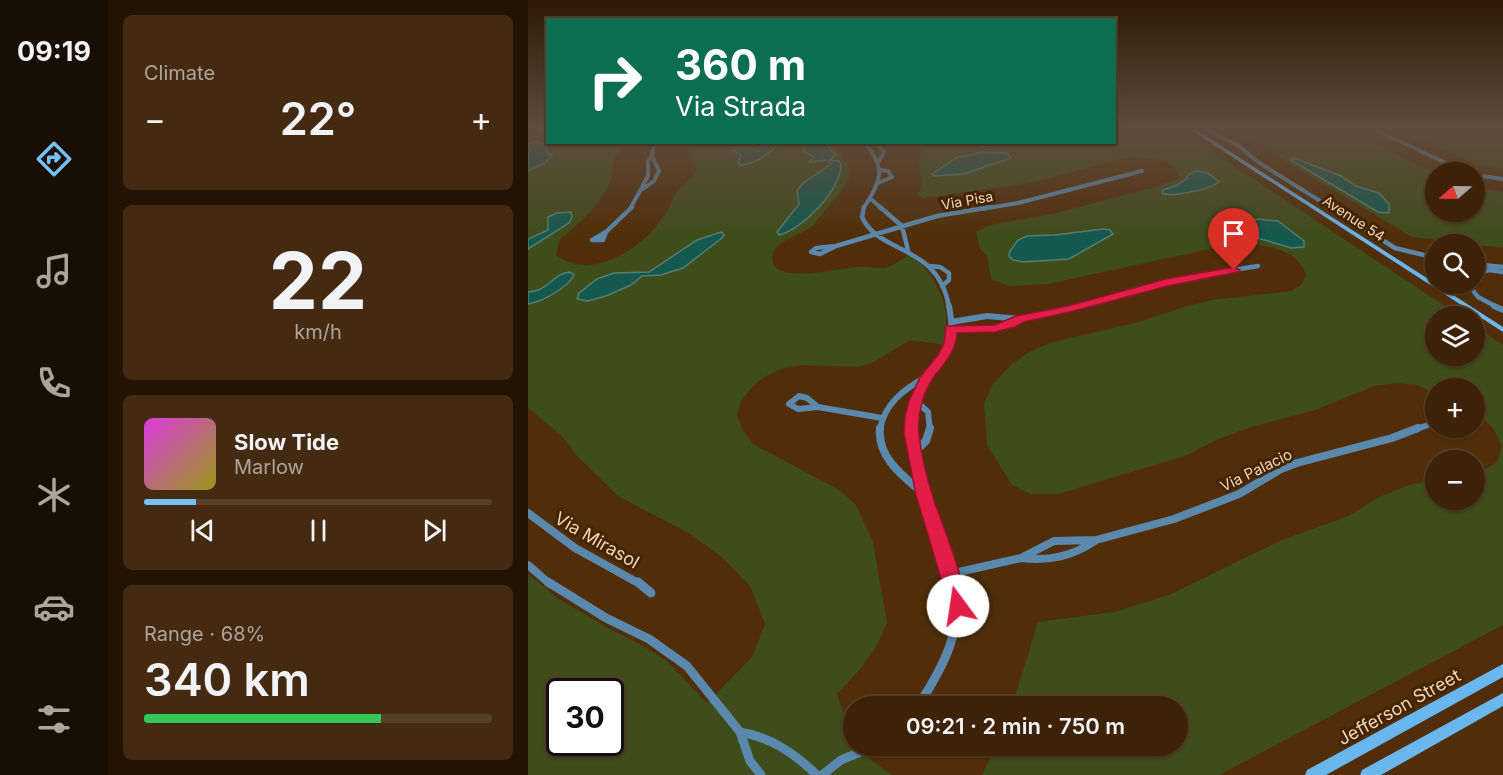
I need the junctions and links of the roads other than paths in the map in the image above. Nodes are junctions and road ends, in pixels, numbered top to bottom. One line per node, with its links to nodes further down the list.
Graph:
1 (648, 165): 12 (street)
2 (656, 165): 12 (street)
3 (879, 165): 7 (street)
4 (1240, 165): 28 (street, Avenue 54)
5 (1247, 165): 33 (street, Avenue 54)
6 (1263, 165): 19 (street)
7 (880, 170): 11 (street); 11 (street)
8 (1142, 171): 14 (street, Via Pisa)
9 (1485, 177): 10 (street)
10 (1503, 179)
11 (878, 183): 13 (street)
12 (642, 189): 15 (street)
13 (871, 199): 14 (street); 16 (street)
14 (902, 226): 16 (street, Via Pisa); 18 (street)
15 (606, 232)
16 (876, 234): 17 (street, Via Pisa); 18 (street)
17 (836, 246)
18 (908, 250): 21 (street)
19 (1425, 256)
20 (1485, 265): 23 (street)
21 (928, 266): 26 (street); 26 (street)
22 (1258, 266): 30 (street)
23 (1503, 267)
24 (1485, 271): 25 (street)
25 (1503, 272)
26 (942, 286): 32 (street)
27 (1475, 294): 29 (street)
28 (1456, 306)
29 (1503, 310)
30 (1020, 319): 32 (street); 32 (street)
31 (1485, 325): 34 (street, Avenue 54)
32 (951, 326): 35 (street)
33 (1503, 330)
34 (1503, 337)
35 (926, 377): 36 (street); 38 (street)
36 (916, 401): 40 (street); 40 (street)
37 (818, 407): 38 (street)
38 (882, 418): 41 (street)
39 (1425, 426): 43 (street, Via Palacio)
40 (914, 453): 41 (street)
41 (924, 495): 46 (street)
42 (528, 513): 47 (street, Via Mirasol)
43 (1096, 540): 44 (street, Via Palacio); 44 (street, Via Palacio)
44 (1021, 558): 46 (street, Via Palacio)
45 (528, 565): 51 (street)
46 (950, 574): 49 (street)
47 (651, 593)
48 (1503, 670): 56 (street, Jefferson Street)
49 (923, 696)
50 (1503, 699): 57 (main road)
51 (740, 732): 53 (street); 54 (street)
52 (851, 756): 55 (street)
53 (761, 775)
54 (817, 775)
55 (822, 775)
56 (1312, 775)
57 (1367, 775)

